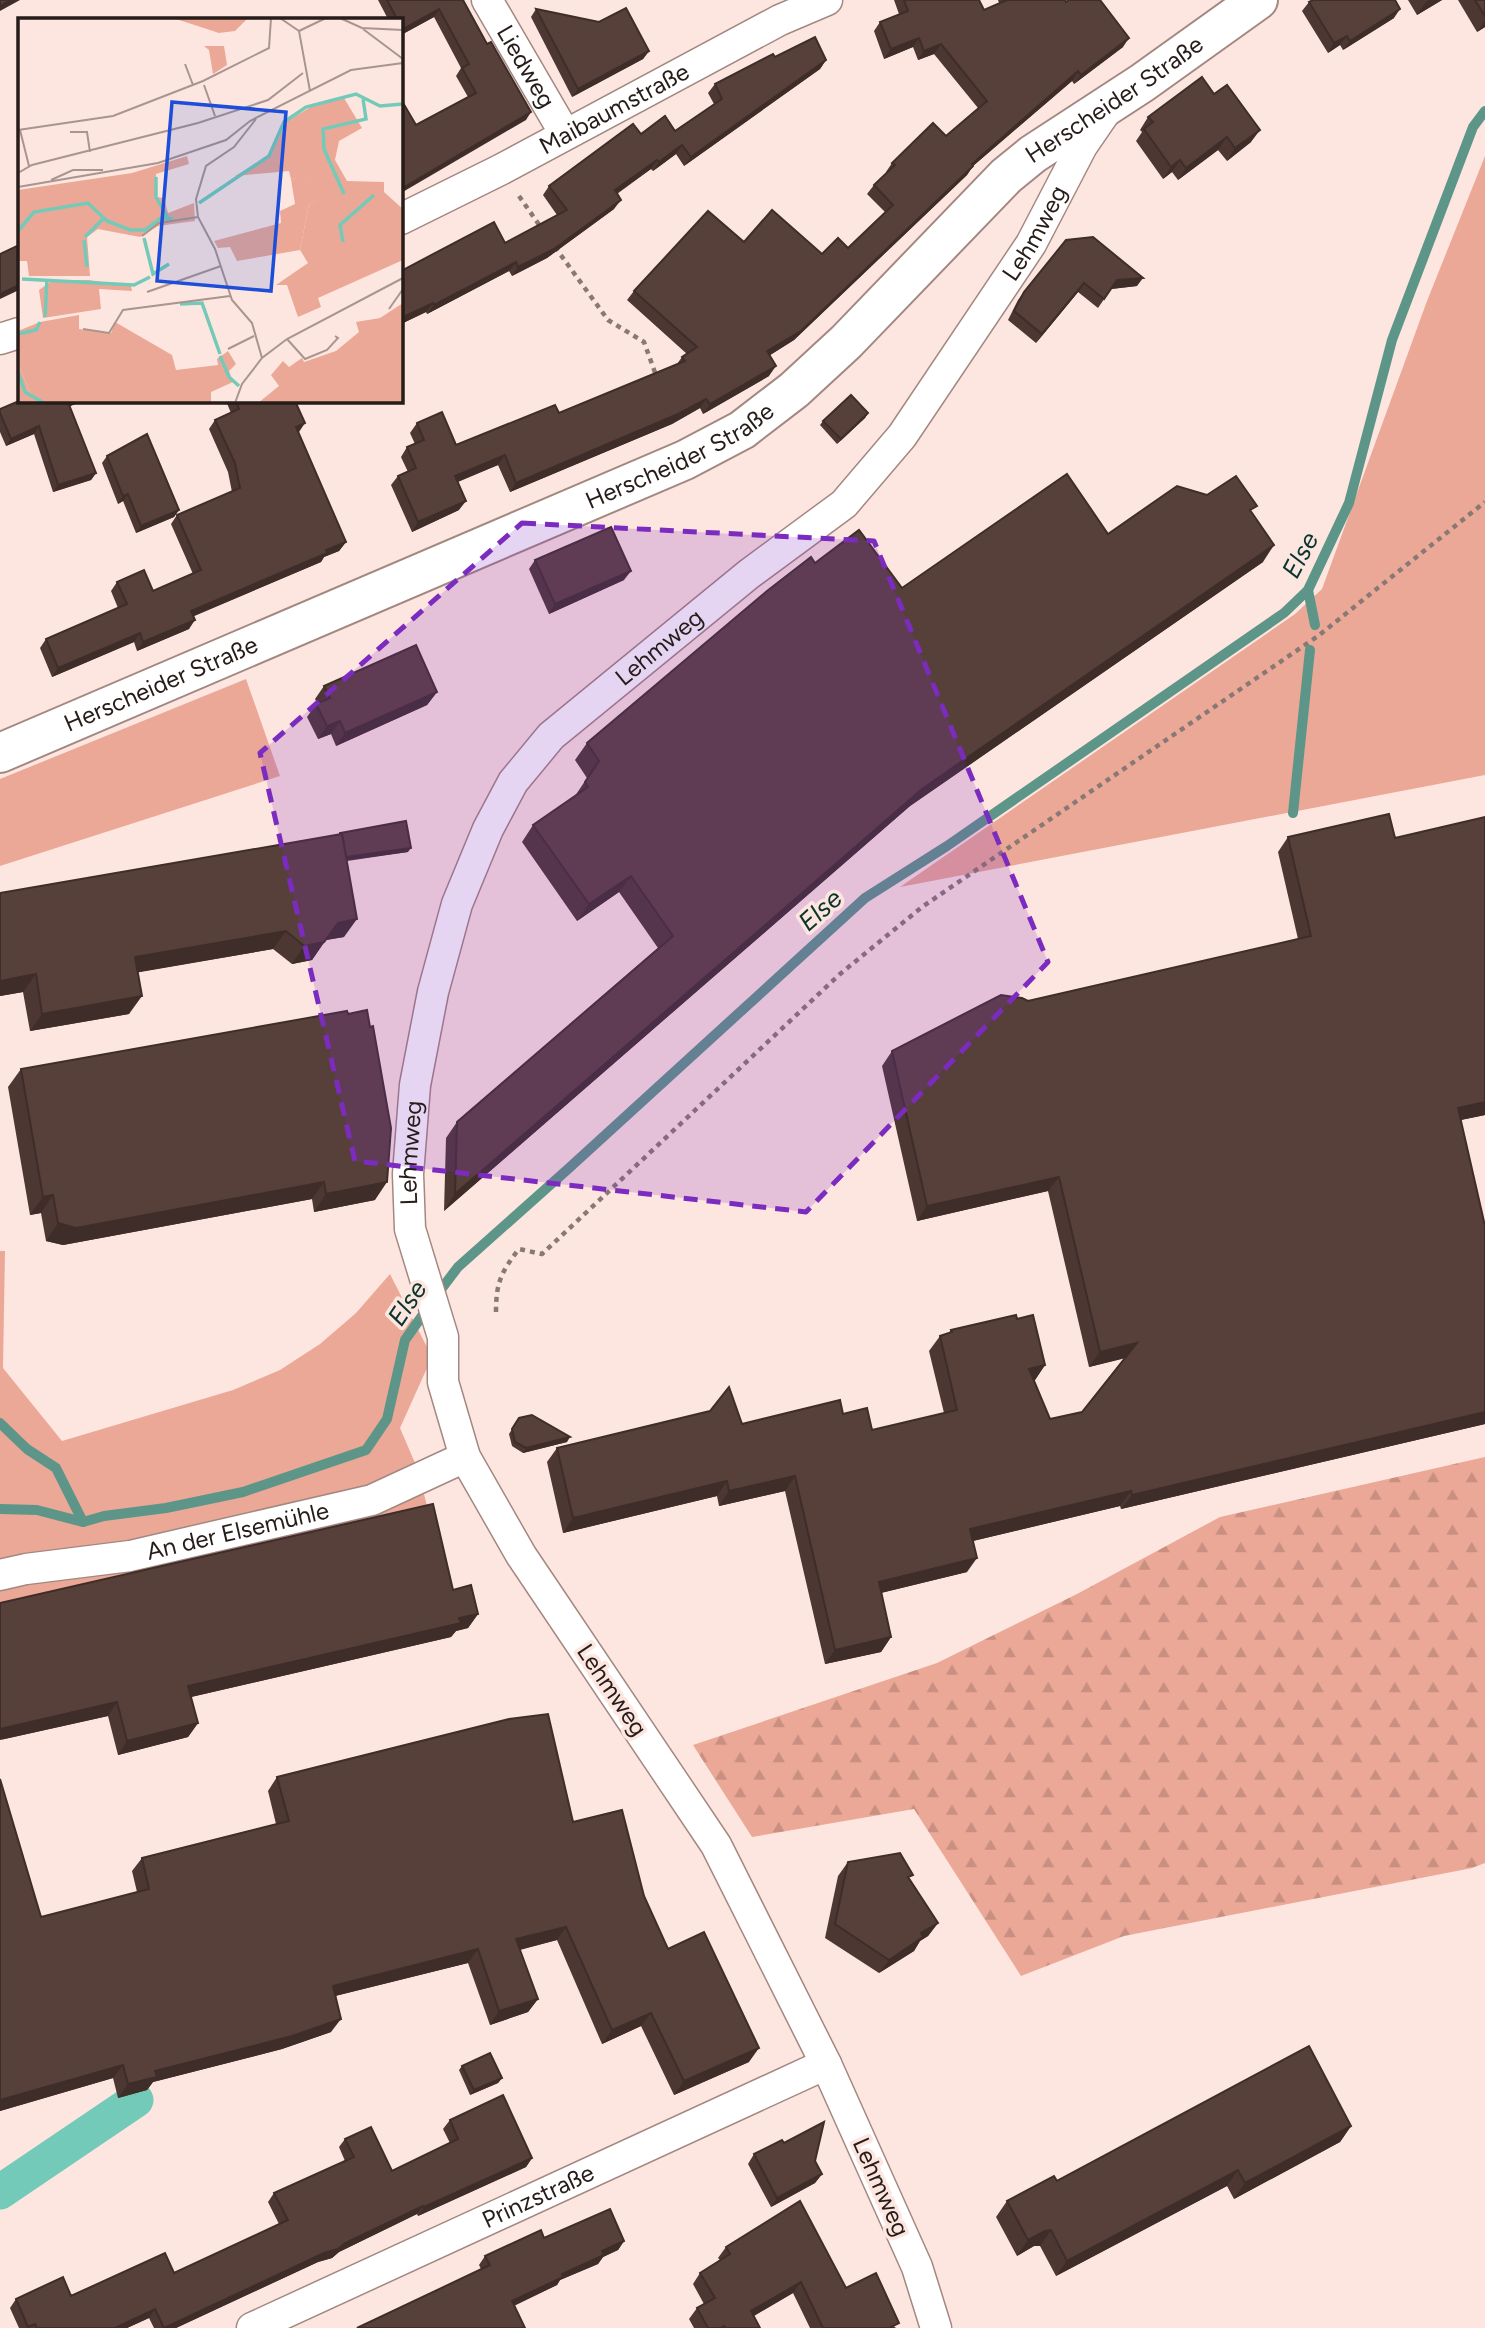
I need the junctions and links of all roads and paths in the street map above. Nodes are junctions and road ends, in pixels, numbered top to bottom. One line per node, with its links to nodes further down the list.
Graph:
1 (487, 0): 5 (street, Liedweg)
2 (827, 0): 5 (street, Maibaumstraße)
3 (1257, 0): 4 (main road, Herscheider Straße)
4 (1113, 102): 14 (main road, Herscheider Straße); 16 (street, Lehmweg)
5 (565, 134): 6 (street, Maibaumstraße)
6 (500, 170): 7 (street, Maibaumstraße); 8 (path)
7 (402, 219)
8 (546, 234)
9 (554, 245): 12 (path)
10 (18, 333): 11 (street)
11 (0, 340)
12 (658, 382)
13 (1485, 502): 15 (path)
14 (0, 753)
15 (496, 1312)
16 (465, 1457): 17 (street, An der Elsemühle); 18 (street, Lehmweg)
17 (0, 1575)
18 (825, 2064): 19 (street, Prinzstraße); 20 (street, Lehmweg)
19 (252, 2328)
20 (936, 2328)

